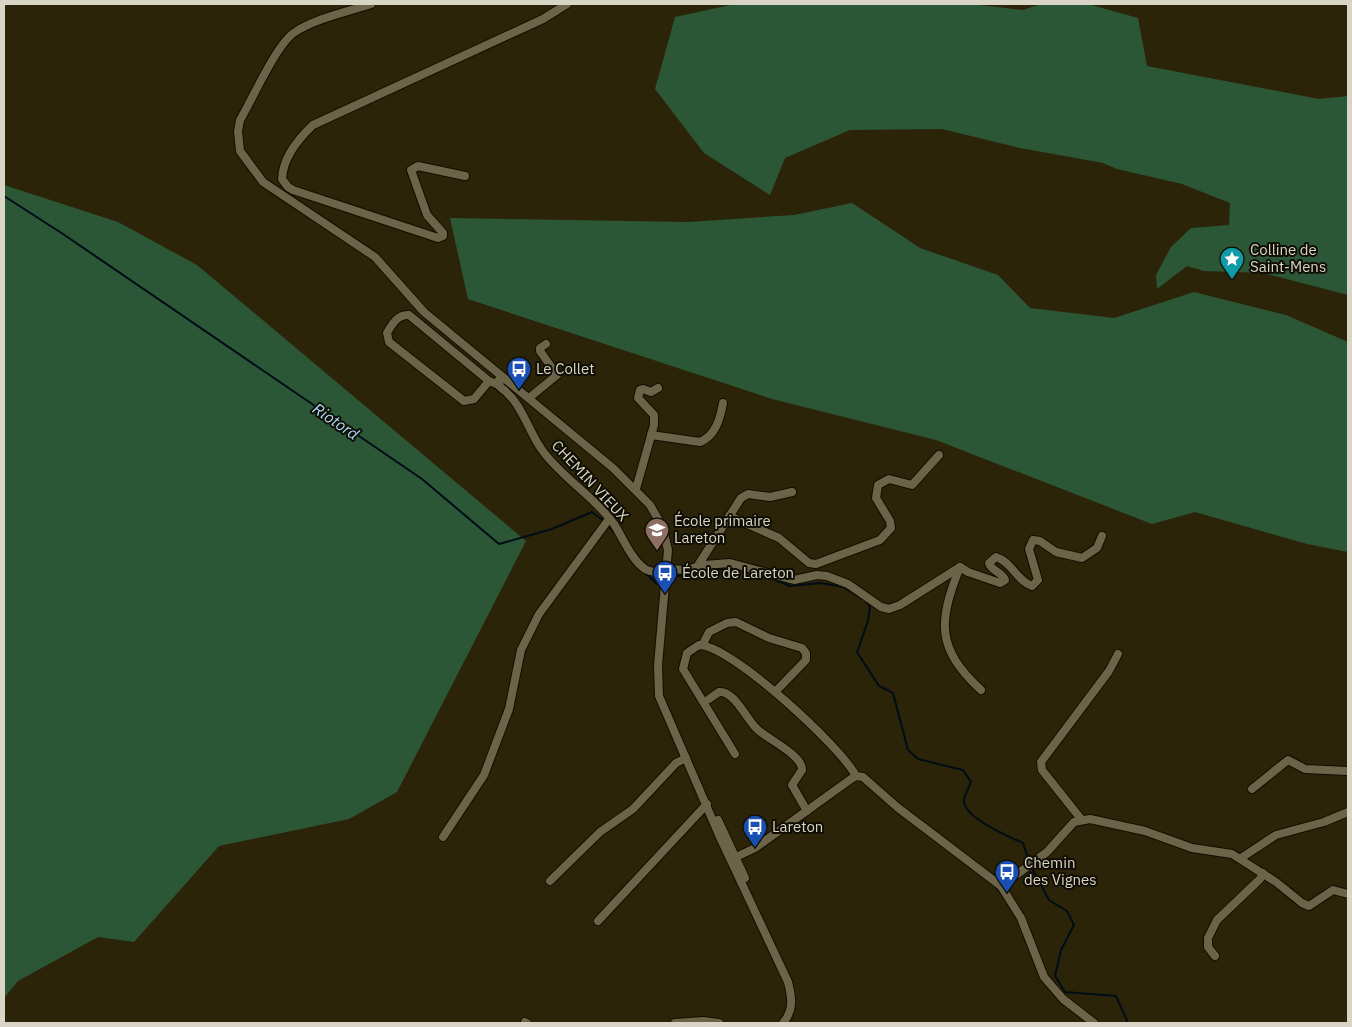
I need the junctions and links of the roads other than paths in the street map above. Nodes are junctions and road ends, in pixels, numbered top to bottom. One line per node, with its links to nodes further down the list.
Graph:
1 (372, 4): 5 (street)
2 (567, 4): 3 (street)
3 (465, 176)
4 (546, 344): 9 (street)
5 (502, 376): 7 (street); 7 (street)
6 (489, 381): 6 (street); 7 (street)
7 (506, 386): 9 (street); 16 (street, CHEMIN VIEUX)
8 (658, 388): 11 (street)
9 (529, 398): 13 (street)
10 (723, 403): 11 (street)
11 (652, 435): 13 (street)
12 (939, 455): 15 (street)
13 (636, 488): 20 (street)
14 (792, 492): 15 (street)
15 (729, 516): 18 (street)
16 (607, 521): 20 (street, CHEMIN VIEUX); 35 (street)
17 (1102, 536): 19 (street)
18 (697, 567): 19 (street, CHEMIN VIEUX); 20 (street, CHEMIN VIEUX)
19 (960, 567): 23 (street)
20 (667, 571): 27 (street)
21 (702, 644): 24 (street); 24 (street); 26 (street)
22 (1118, 654): 34 (street)
23 (981, 690)
24 (775, 692): 29 (street)
25 (709, 699): 32 (street)
26 (736, 754)
27 (686, 758): 31 (street); 39 (street)
28 (1348, 771): 30 (street)
29 (856, 776): 32 (street); 40 (street)
30 (1252, 789)
31 (707, 804): 37 (street); 37 (street); 42 (street)
32 (807, 811): 37 (street)
33 (1348, 812): 36 (street)
34 (1081, 819): 36 (street); 40 (street)
35 (444, 837)
36 (1241, 858): 38 (street)
37 (734, 860): 47 (street)
38 (1263, 873): 41 (street); 43 (street)
39 (550, 881)
40 (1001, 886): 48 (street)
41 (1348, 894)
42 (598, 921)
43 (1215, 956)
44 (703, 1022): 45 (street); 46 (street)
45 (675, 1023)
46 (719, 1023)
47 (782, 1023)
48 (1094, 1023)

